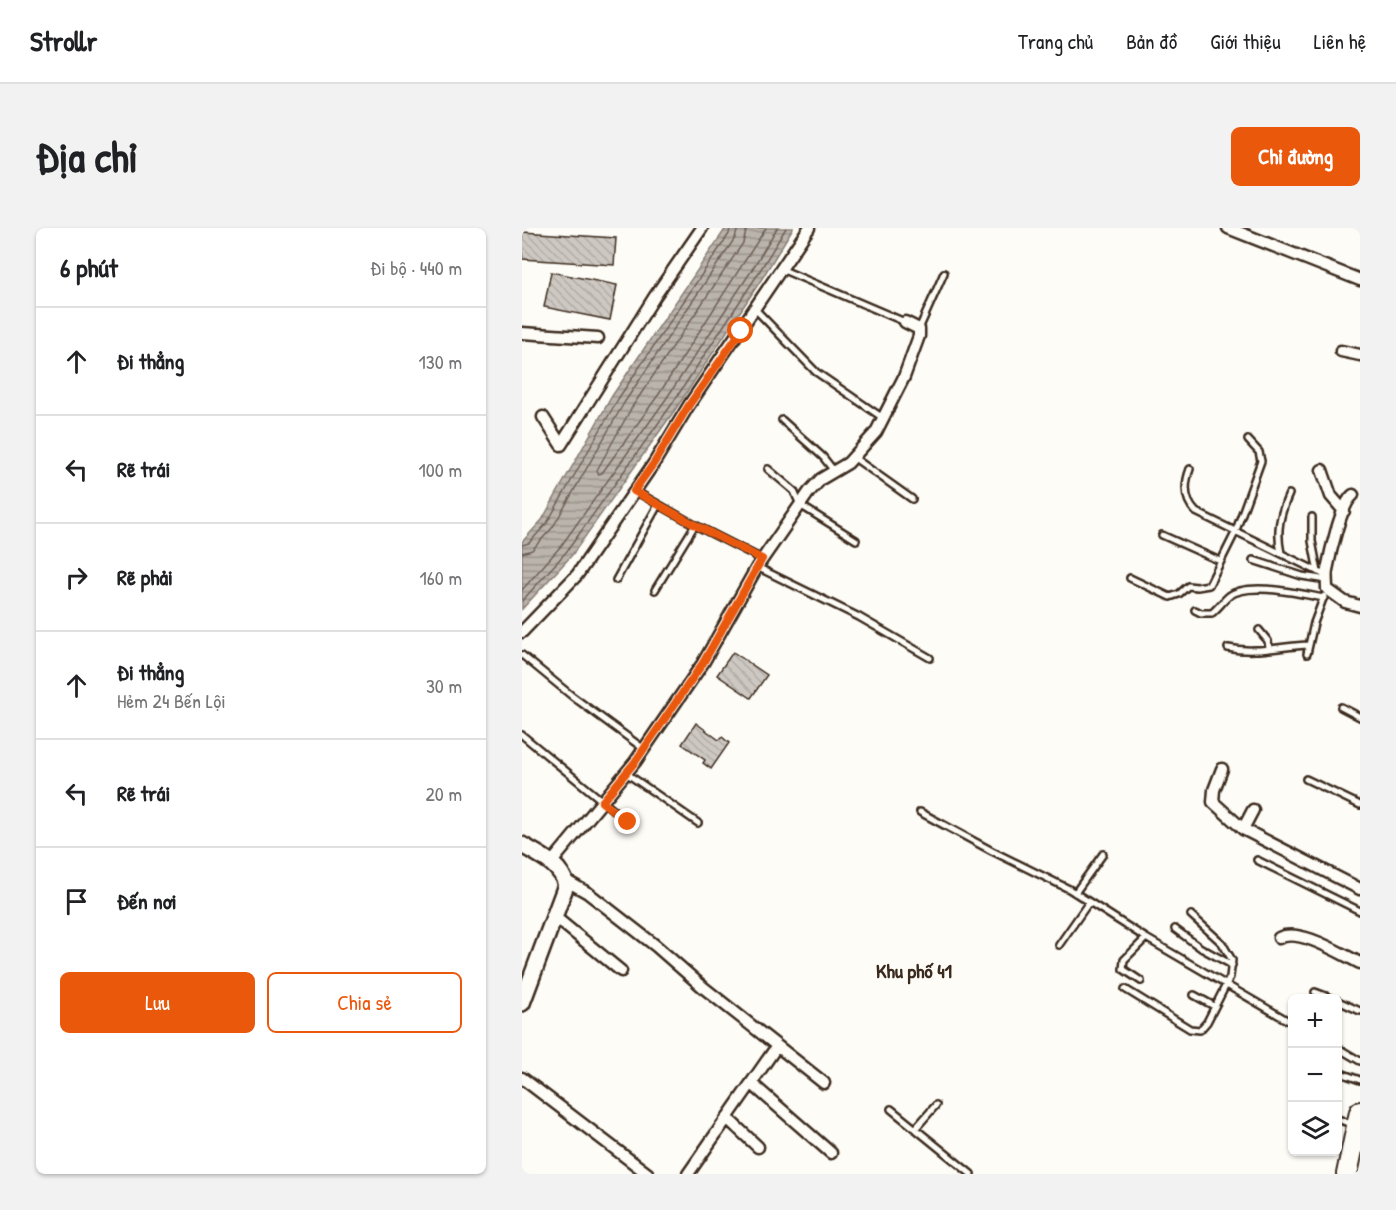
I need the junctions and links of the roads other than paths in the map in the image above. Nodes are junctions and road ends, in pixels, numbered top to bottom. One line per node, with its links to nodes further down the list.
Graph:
1 (702, 228): 14 (street)
2 (809, 228): 4 (street)
3 (1228, 228): 6 (street)
4 (782, 269): 7 (street); 8 (lane)
5 (944, 273): 9 (lane)
6 (1360, 280)
7 (755, 309): 15 (lane); 23 (street)
8 (905, 322): 9 (street)
9 (919, 329): 15 (street)
10 (522, 333): 11 (street)
11 (598, 338)
12 (1341, 351): 13 (street)
13 (1360, 355)
14 (543, 417)
15 (883, 418): 18 (street)
16 (782, 420): 22 (lane)
17 (1248, 440): 32 (lane)
18 (854, 457): 22 (street); 26 (lane)
19 (768, 469): 28 (lane)
20 (1190, 469): 32 (lane)
21 (1322, 470): 29 (street)
22 (834, 471): 28 (street)
23 (634, 491): 27 (lane); 46 (street)
24 (1289, 494): 35 (lane)
25 (1353, 495): 29 (street)
26 (912, 499)
27 (658, 505): 31 (lane); 40 (lane)
28 (800, 505): 34 (lane); 38 (street)
29 (1344, 511): 41 (street)
30 (1312, 517): 41 (lane)
31 (695, 525): 38 (lane); 42 (lane)
32 (1235, 532): 35 (lane); 37 (lane)
33 (1162, 536): 37 (lane)
34 (856, 540)
35 (1281, 553): 41 (lane)
36 (1253, 560): 41 (lane)
37 (1220, 561): 39 (lane)
38 (759, 563): 52 (lane); 56 (street)
39 (1130, 578)
40 (616, 579)
41 (1325, 583): 43 (street); 44 (lane); 47 (lane)
42 (655, 590)
43 (1360, 606)
44 (1195, 610)
45 (1259, 630): 49 (lane)
46 (522, 632)
47 (1309, 645): 49 (lane); 50 (lane)
48 (1228, 648): 49 (lane)
49 (1269, 648)
50 (1306, 654)
51 (522, 655): 56 (lane)
52 (930, 658)
53 (1341, 707): 54 (lane)
54 (1360, 717)
55 (522, 735): 60 (lane)
56 (644, 749): 58 (street)
57 (1222, 769): 66 (street)
58 (626, 773): 60 (street); 65 (lane)
59 (1306, 779): 61 (lane)
60 (602, 802): 64 (lane); 70 (street)
61 (1360, 805)
62 (1253, 810): 66 (street)
63 (920, 812): 73 (lane)
64 (628, 822)
65 (698, 823)
66 (1243, 829): 72 (street)
67 (522, 845): 70 (street)
68 (1103, 854): 73 (lane)
69 (1257, 860): 75 (lane)
70 (552, 862): 71 (street)
71 (565, 880): 77 (street); 96 (street)
72 (1360, 889)
73 (1075, 893): 74 (lane)
74 (1089, 902): 79 (lane); 81 (lane)
75 (1360, 911)
76 (1191, 915): 83 (lane)
77 (555, 917): 84 (street); 91 (street)
78 (1175, 929): 83 (lane)
79 (1146, 938): 85 (lane); 86 (lane)
80 (1279, 938): 82 (street)
81 (1059, 945)
82 (1360, 963)
83 (1232, 965): 86 (lane)
84 (621, 971)
85 (1141, 981)
86 (1225, 985): 93 (lane); 95 (lane)
87 (1125, 989): 93 (lane)
88 (1315, 992): 89 (lane)
89 (1320, 994)
90 (1194, 995): 93 (lane)
91 (522, 1003)
92 (1342, 1003): 94 (lane)
93 (1214, 1006)
94 (1360, 1011)
95 (1288, 1020)
96 (777, 1046): 102 (street); 103 (street)
97 (1342, 1050): 98 (lane)
98 (1360, 1061)
99 (1342, 1073): 101 (lane)
100 (522, 1078): 113 (street)
101 (1360, 1080)
102 (751, 1083): 106 (street); 111 (street)
103 (824, 1083)
104 (936, 1105): 109 (lane)
105 (891, 1109): 109 (lane)
106 (727, 1118): 110 (street); 114 (street)
107 (1342, 1120): 108 (lane)
108 (1359, 1122): 116 (highway)
109 (915, 1129): 115 (lane)
110 (758, 1147)
111 (831, 1153)
112 (1360, 1160): 117 (highway)
113 (648, 1174)
114 (688, 1174)
115 (971, 1174)
116 (1347, 1174)
117 (1357, 1174)

